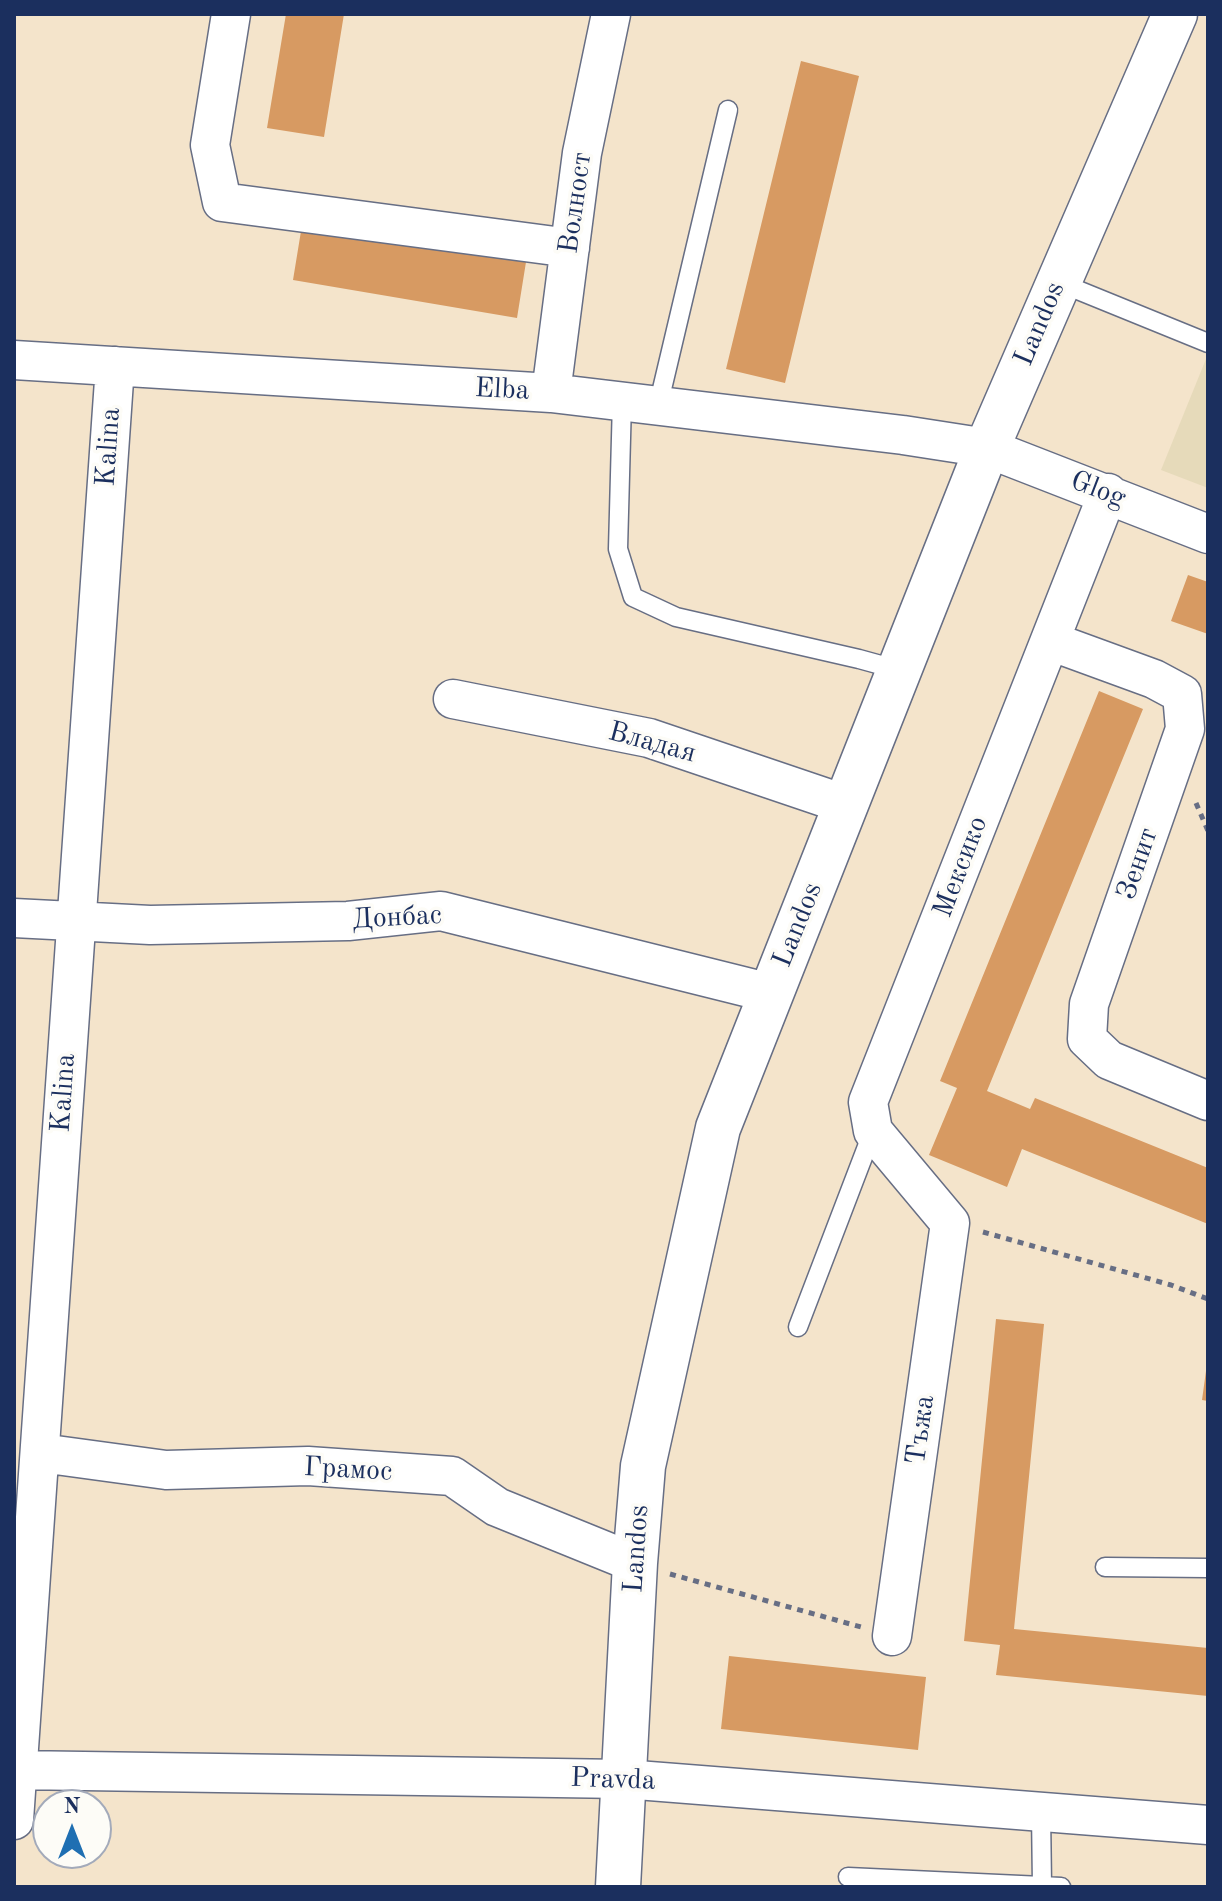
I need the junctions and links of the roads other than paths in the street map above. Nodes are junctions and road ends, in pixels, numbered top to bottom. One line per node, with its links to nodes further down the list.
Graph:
1 (231, 14): 5 (street)
2 (611, 14): 5 (street, Волност)
3 (1175, 14): 6 (street, Landos)
4 (728, 110): 11 (lane)
5 (570, 248): 10 (street, Волност)
6 (1058, 282): 7 (lane); 12 (street, Landos)
7 (1208, 343)
8 (14, 360): 9 (street, Elba)
9 (115, 366): 10 (street, Elba); 21 (street, Kalina)
10 (551, 393): 11 (street, Elba)
11 (640, 404): 12 (street, Elba); 16 (lane)
12 (987, 448): 13 (street, Glog); 16 (street, Landos)
13 (1108, 493): 14 (street, Glog); 15 (street, Мексико)
14 (1208, 534)
15 (1050, 641): 18 (street, Зенит); 24 (street, Мексико)
16 (899, 670): 19 (street, Landos)
17 (453, 699): 19 (street, Владая)
18 (1196, 733): 23 (street, Зенит)
19 (847, 805): 22 (street, Landos)
20 (14, 918): 21 (street, Донбас)
21 (75, 922): 22 (street, Донбас); 26 (street, Kalina)
22 (770, 993): 27 (street, Landos)
23 (1208, 1101)
24 (873, 1131): 25 (lane); 30 (street, Тъжа)
25 (798, 1327)
26 (41, 1453): 27 (street, Грамос); 31 (street, Kalina)
27 (635, 1563): 32 (street, Landos)
28 (1105, 1567): 29 (lane)
29 (1208, 1568)
30 (892, 1636)
31 (16, 1770): 32 (street, Pravda); 34 (street, Kalina)
32 (624, 1779): 33 (street, Pravda); 38 (street, Landos)
33 (1041, 1812): 35 (street, Pravda); 37 (lane)
34 (14, 1820)
35 (1208, 1825)
36 (848, 1877): 37 (lane)
37 (1042, 1886): 39 (lane)
38 (618, 1887)
39 (1061, 1887)

